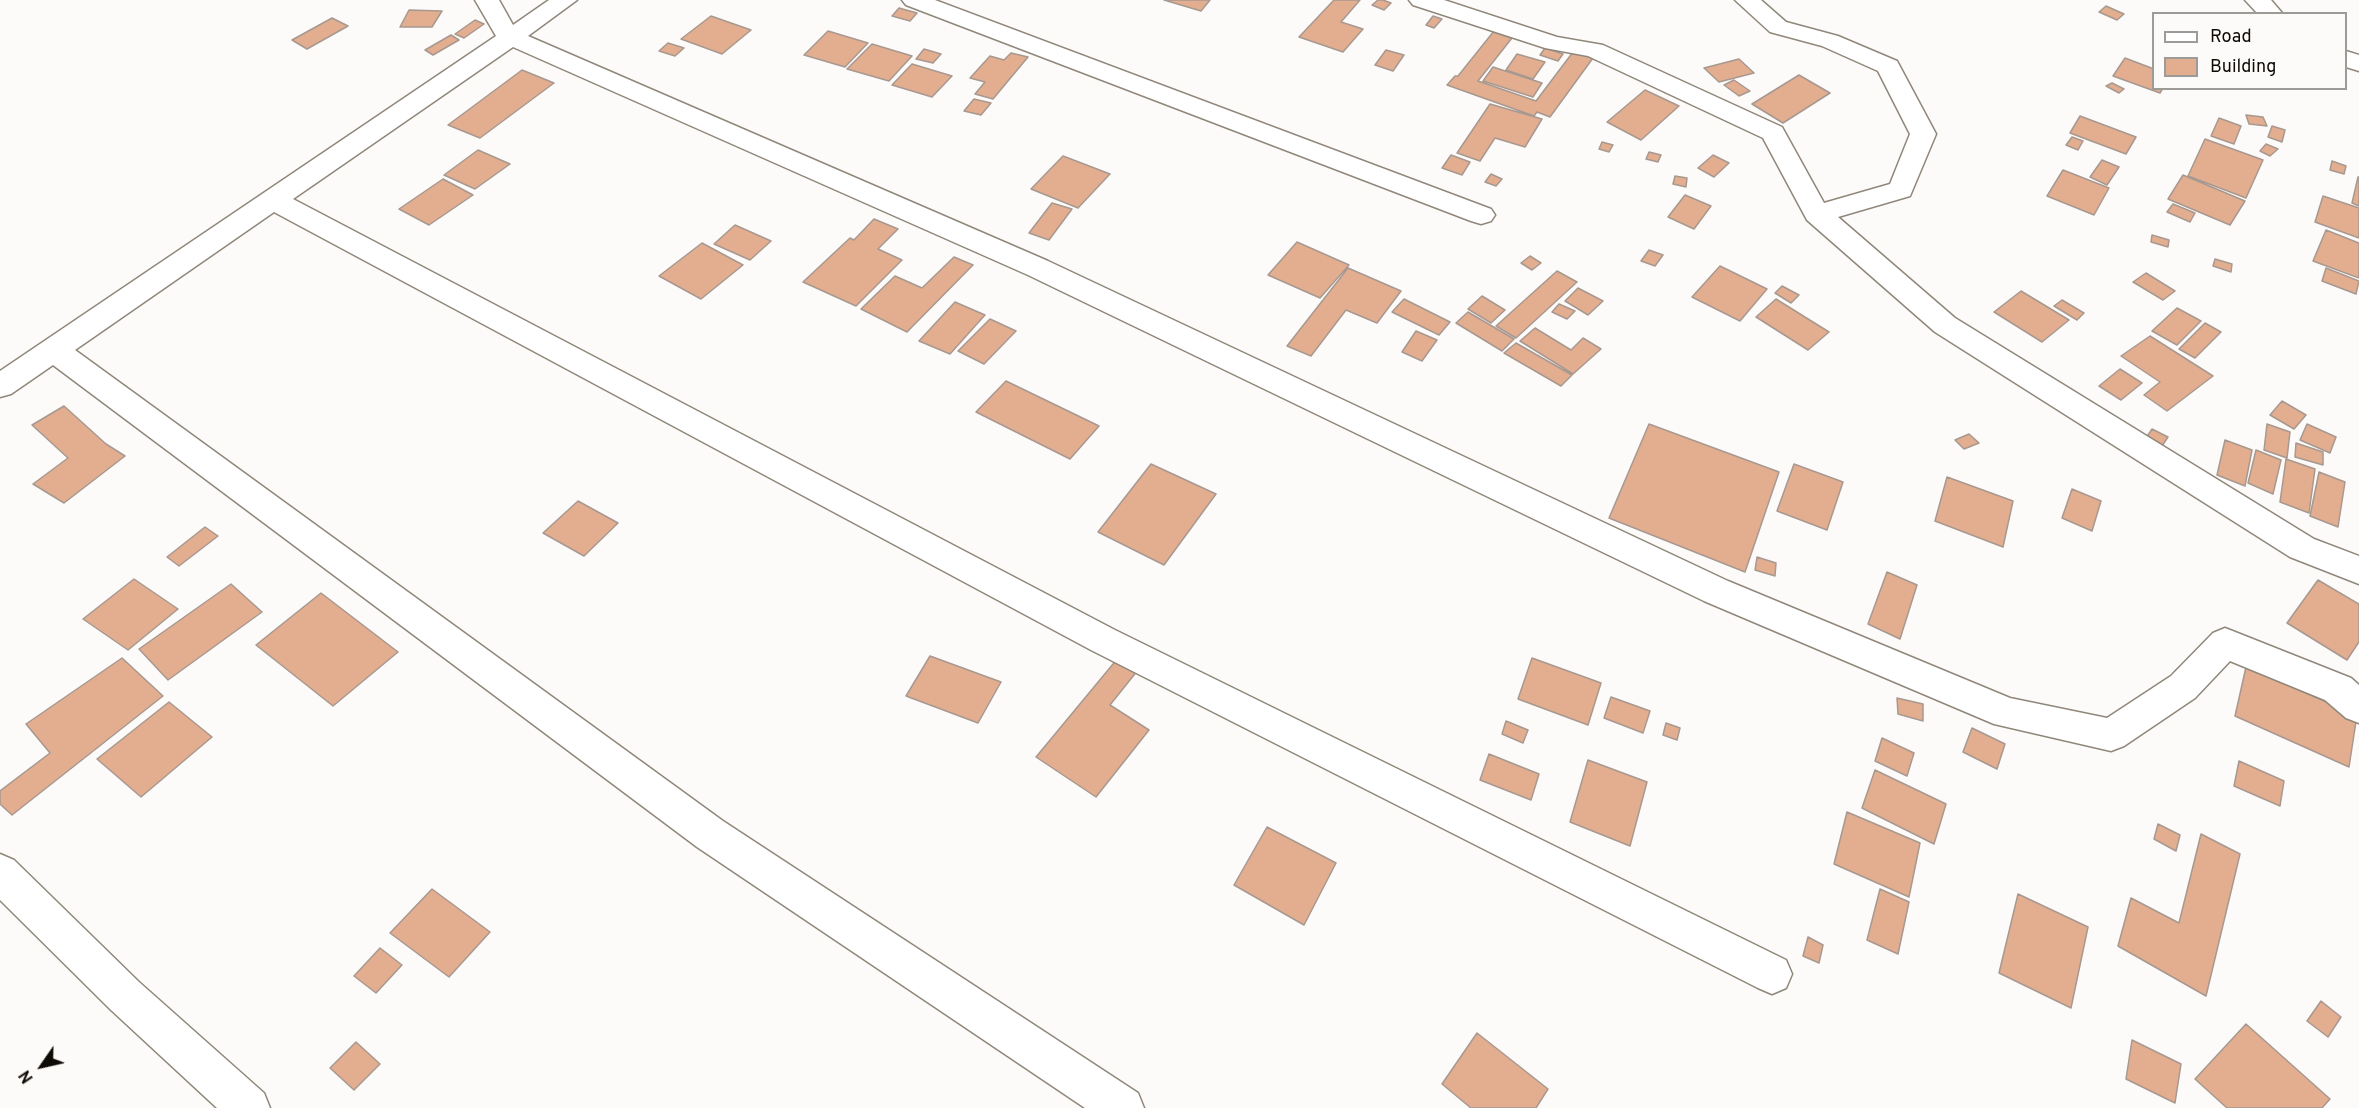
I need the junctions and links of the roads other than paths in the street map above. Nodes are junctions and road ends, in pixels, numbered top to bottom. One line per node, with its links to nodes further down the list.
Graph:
1 (487, 0): 8 (street)
2 (565, 0): 8 (street)
3 (914, 0): 10 (street)
4 (1421, 0): 11 (street)
5 (1747, 0): 11 (street)
6 (2257, 0): 7 (street)
7 (2270, 12)
8 (508, 36): 9 (street); 15 (street)
9 (271, 199): 12 (street); 17 (street)
10 (1481, 214)
11 (1817, 214): 14 (street)
12 (53, 349): 13 (street); 19 (street)
13 (0, 386)
14 (2359, 570)
15 (2359, 707)
16 (0, 873): 18 (street)
17 (1772, 974)
18 (249, 1108)
19 (1123, 1108)

